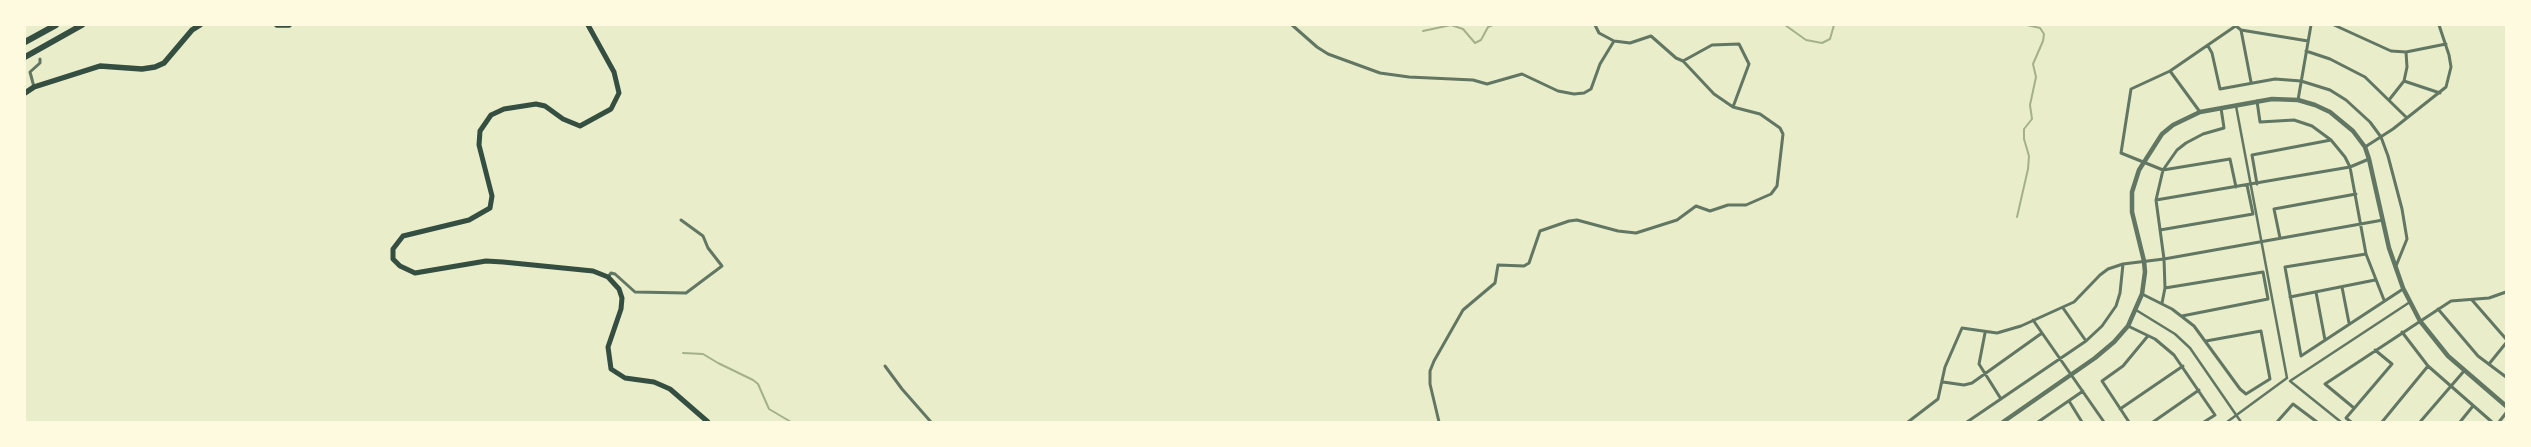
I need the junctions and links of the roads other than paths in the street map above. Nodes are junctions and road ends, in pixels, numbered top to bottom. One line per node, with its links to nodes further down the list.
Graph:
1 (56, 25): 16 (highway)
2 (82, 25): 21 (highway)
3 (200, 25): 28 (main road)
4 (277, 25): 5 (main road)
5 (289, 25)
6 (588, 25): 62 (main road)
7 (1292, 25): 14 (street)
8 (1595, 25): 14 (street)
9 (2237, 25): 13 (street); 18 (street)
10 (2311, 25): 15 (street)
11 (2334, 25): 20 (street)
12 (2439, 25): 17 (street)
13 (2241, 30): 15 (street); 27 (street)
14 (1614, 41): 23 (street)
15 (2308, 41): 19 (street)
16 (25, 42)
17 (2446, 44): 20 (street); 30 (street)
18 (2208, 46): 24 (street); 27 (street)
19 (2306, 51): 25 (street); 32 (street)
20 (2406, 52): 26 (street)
21 (25, 57)
22 (40, 59): 28 (street)
23 (1683, 61): 35 (street); 35 (street)
24 (2170, 71): 37 (street); 43 (street)
25 (2301, 81): 27 (street); 31 (street); 39 (street)
26 (2404, 81): 30 (street); 32 (street)
27 (2250, 82)
28 (34, 87): 29 (main road)
29 (25, 93)
30 (2440, 93): 38 (street)
31 (2298, 100): 33 (street); 41 (street)
32 (2390, 100): 38 (street)
33 (2257, 101): 34 (street); 40 (street)
34 (2235, 105): 36 (street); 47 (street)
35 (1732, 106): 117 (street)
36 (2221, 108): 37 (street); 45 (street)
37 (2200, 112): 43 (street)
38 (2407, 118): 39 (street)
39 (2380, 137): 41 (street); 61 (street)
40 (2331, 140): 44 (street); 46 (street)
41 (2365, 147): 42 (street)
42 (2370, 159): 44 (street); 52 (street)
43 (2144, 162): 45 (street); 59 (street)
44 (2350, 167): 46 (street); 49 (street)
45 (2163, 170): 48 (street); 50 (street)
46 (2257, 184): 47 (street)
47 (2249, 185): 48 (street); 54 (street); 56 (street)
48 (2236, 187): 50 (street)
49 (2356, 194): 53 (street); 55 (street)
50 (2156, 200): 54 (street)
51 (681, 220): 62 (street)
52 (2383, 220): 53 (street); 61 (street)
53 (2361, 224): 55 (street); 57 (street)
54 (2160, 230): 58 (street)
55 (2280, 238): 56 (street)
56 (2262, 242): 58 (street); 113 (street)
57 (2366, 254): 63 (street); 70 (street)
58 (2164, 259): 59 (street); 65 (street)
59 (2144, 261): 60 (street); 69 (street)
60 (2123, 264): 75 (street); 88 (street)
61 (2396, 266): 66 (street)
62 (608, 277): 115 (main road)
63 (2375, 280): 64 (street); 71 (street)
64 (2342, 287): 67 (street); 81 (street)
65 (2165, 288): 74 (street); 78 (street)
66 (2404, 288): 71 (street); 73 (street)
67 (2316, 292): 70 (street); 89 (street)
68 (2506, 292): 72 (street)
69 (2142, 294): 74 (street); 77 (street)
70 (2290, 297): 89 (street)
71 (2384, 300): 81 (street)
72 (2471, 300): 76 (street); 87 (street)
73 (2410, 302): 80 (street); 132 (street)
74 (2162, 303): 78 (street)
75 (2063, 308): 79 (street); 88 (street)
76 (2438, 309): 80 (street); 94 (street)
77 (2136, 310): 82 (street); 113 (street)
78 (2182, 316): 90 (street)
79 (2032, 320): 84 (street); 85 (street)
80 (2420, 320): 83 (street); 98 (street)
81 (2349, 323): 89 (street)
82 (2128, 326): 86 (street); 100 (street)
83 (2402, 332): 92 (street); 97 (street)
84 (1985, 333): 99 (street); 102 (street)
85 (2042, 333): 93 (street); 99 (street)
86 (2147, 336): 96 (street); 111 (street)
87 (2506, 339)
88 (2086, 340): 93 (street)
89 (2325, 340)
90 (2206, 341): 90 (street)
91 (2506, 343): 94 (street)
92 (2375, 350): 110 (street); 110 (street)
93 (2060, 358): 100 (street); 106 (street)
94 (2489, 364): 101 (street)
95 (885, 366): 116 (street)
96 (2183, 366): 104 (street); 111 (street)
97 (2428, 366): 103 (street); 134 (street)
98 (2464, 371): 103 (street); 109 (street)
99 (1984, 374): 102 (street); 106 (street)
100 (2072, 374): 105 (street); 120 (street)
101 (2506, 377)
102 (1943, 382): 118 (street)
103 (2450, 387): 108 (street); 135 (street)
104 (2199, 390): 125 (street); 126 (street)
105 (2083, 391): 107 (street); 123 (street)
106 (2001, 398): 119 (street)
107 (2069, 401): 121 (street); 122 (street)
108 (2473, 406): 136 (street); 137 (street)
109 (2506, 406)
110 (2354, 408): 133 (street)
111 (2120, 409): 124 (street)
112 (2506, 413): 138 (street)
113 (2236, 415): 127 (street); 128 (street)
114 (2310, 417): 129 (street); 130 (street); 131 (street)
115 (708, 422)
116 (931, 422)
117 (1439, 422)
118 (1908, 422)
119 (1967, 422)
120 (2003, 422)
121 (2038, 422)
122 (2082, 422)
123 (2104, 422)
124 (2129, 422)
125 (2153, 422)
126 (2204, 422)
127 (2227, 422)
128 (2241, 422)
129 (2276, 422)
130 (2306, 422)
131 (2316, 422)
132 (2341, 422)
133 (2351, 422)
134 (2382, 422)
135 (2420, 422)
136 (2460, 422)
137 (2492, 422)
138 (2499, 422)

